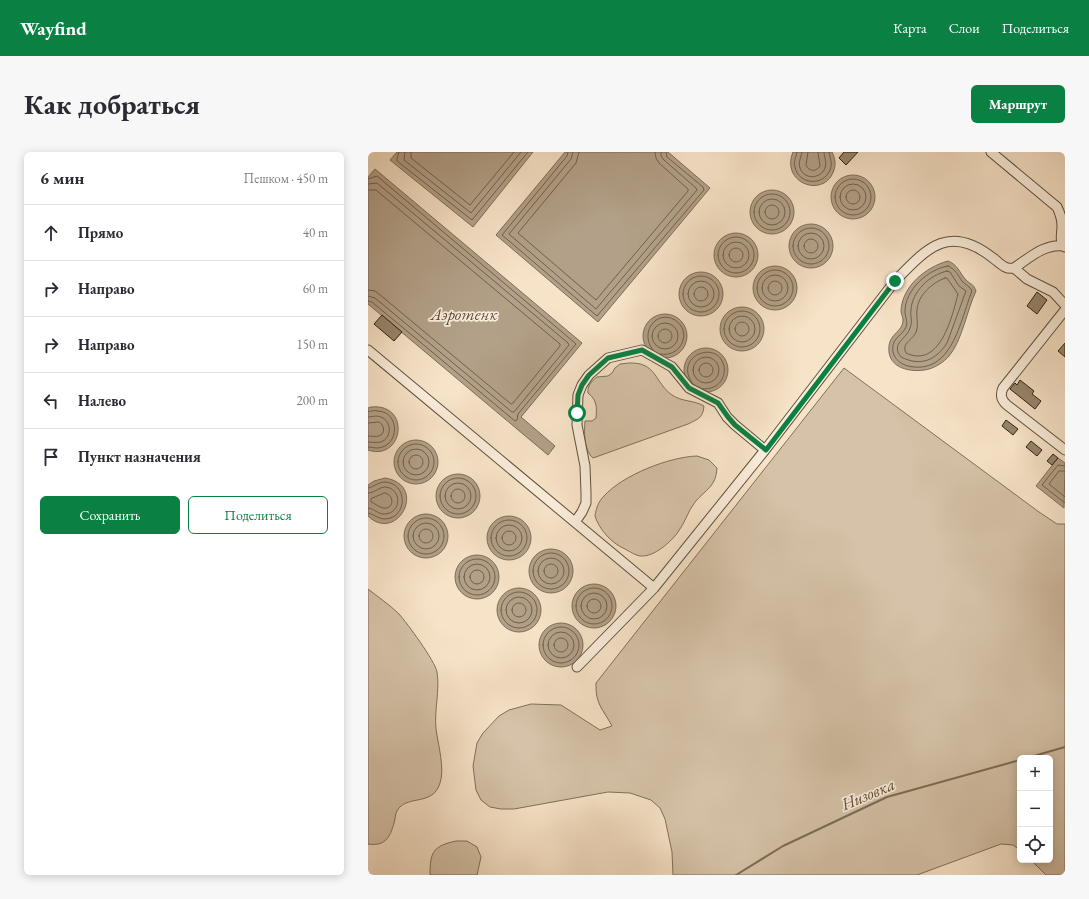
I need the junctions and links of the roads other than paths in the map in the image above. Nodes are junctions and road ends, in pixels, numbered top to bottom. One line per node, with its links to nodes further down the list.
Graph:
1 (991, 152): 2 (lane)
2 (1064, 247): 3 (lane)
3 (1014, 268): 4 (lane); 7 (lane)
4 (1065, 305)
5 (1065, 310): 8 (lane)
6 (368, 350): 9 (lane)
7 (766, 450): 9 (lane); 10 (lane)
8 (1065, 450)
9 (575, 522): 10 (lane)
10 (654, 588): 11 (lane)
11 (577, 667)

